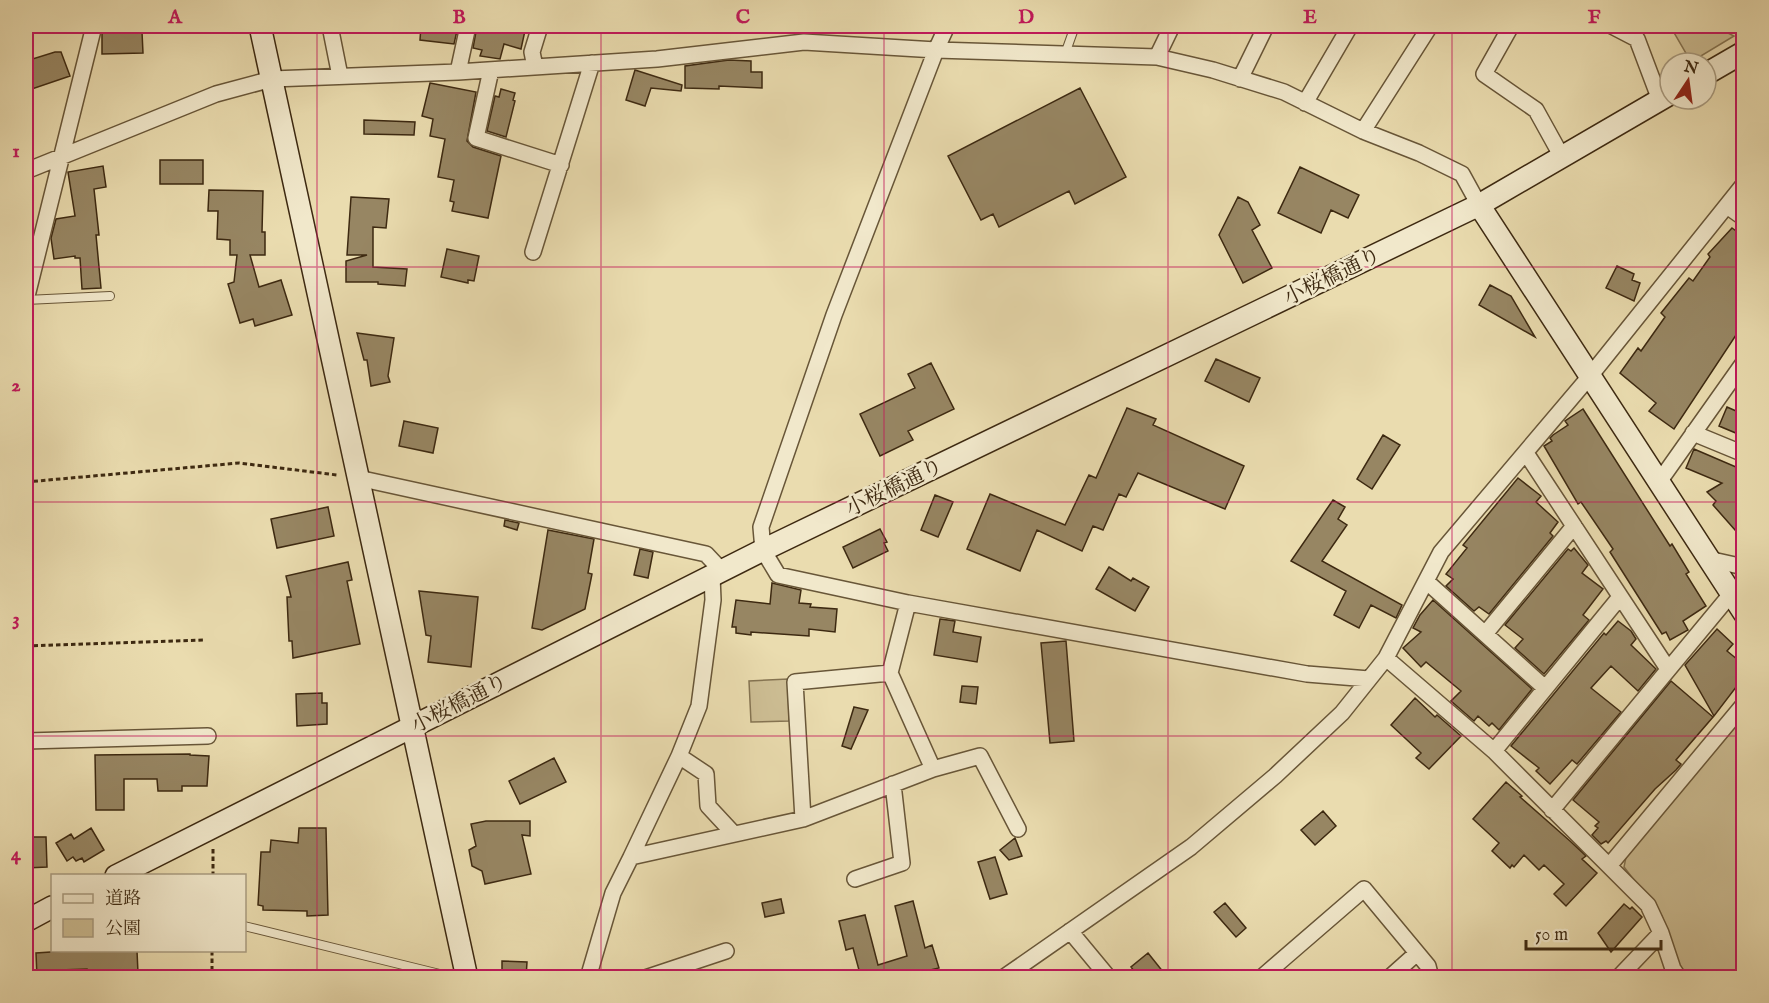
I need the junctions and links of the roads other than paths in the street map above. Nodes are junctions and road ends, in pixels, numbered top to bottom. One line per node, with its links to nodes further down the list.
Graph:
1 (94, 26): 30 (street)
2 (260, 26): 24 (street)
3 (330, 26): 23 (street)
4 (468, 26): 22 (street)
5 (540, 26): 19 (street)
6 (947, 26): 14 (street)
7 (1075, 26): 16 (lane)
8 (1172, 26): 17 (street)
9 (1266, 26): 25 (street)
10 (1350, 26): 28 (street)
11 (1430, 26): 29 (street)
12 (1511, 26): 31 (street)
13 (1612, 26): 26 (street)
14 (936, 50): 16 (street); 18 (street); 49 (street)
15 (1743, 52): 20 (street)
16 (1065, 54): 17 (street)
17 (1157, 57): 25 (street)
18 (592, 63): 19 (street); 32 (street)
19 (535, 67): 21 (street)
20 (1718, 67)
21 (491, 70): 22 (street); 32 (street)
22 (458, 72): 23 (street)
23 (340, 76): 24 (street)
24 (272, 79): 30 (street); 46 (street)
25 (1240, 79): 28 (street)
26 (1658, 82)
27 (1658, 101): 31 (street, 小桜橋通り)
28 (1305, 103): 29 (street)
29 (1363, 131): 35 (street)
30 (60, 156): 33 (street); 40 (street)
31 (1562, 157): 35 (street, 小桜橋通り)
32 (561, 165): 38 (street)
33 (26, 171)
34 (1743, 184): 36 (street)
35 (1479, 205): 42 (street); 49 (street, 小桜橋通り)
36 (1727, 206): 37 (street); 42 (street)
37 (1743, 218)
38 (533, 252)
39 (110, 296): 40 (lane)
40 (26, 300)
41 (1743, 362): 43 (street)
42 (1590, 376): 44 (street); 47 (street)
43 (1693, 433): 45 (street); 47 (street)
44 (1526, 453): 48 (street); 53 (street)
45 (1743, 454)
46 (358, 478): 52 (street); 65 (street)
47 (1659, 482): 50 (street)
48 (1574, 526): 55 (street); 58 (street)
49 (763, 550): 52 (street, 小桜橋通り); 56 (street)
50 (1708, 559): 51 (street); 54 (street)
51 (1743, 567)
52 (717, 573): 65 (street, 小桜橋通り); 69 (street)
53 (1426, 581): 58 (street); 59 (street)
54 (1731, 594): 57 (street); 60 (street)
55 (1620, 597): 60 (street); 63 (street)
56 (908, 603): 61 (street); 62 (street)
57 (1743, 613)
58 (1485, 634): 63 (street)
59 (1386, 658): 62 (street); 68 (street)
60 (1668, 669): 72 (street)
61 (890, 673): 70 (street); 73 (street)
62 (1369, 680): 83 (street)
63 (1545, 688): 68 (street)
64 (1743, 704): 77 (street)
65 (412, 727): 78 (street, 小桜橋通り); 89 (street)
66 (208, 736): 67 (street)
67 (26, 741)
68 (1494, 751): 72 (street)
69 (679, 756): 75 (street); 76 (street)
70 (933, 769): 71 (street); 74 (street)
71 (893, 784): 73 (street); 79 (street)
72 (1552, 810): 77 (street)
73 (803, 819): 75 (street)
74 (1018, 829)
75 (734, 834): 76 (street)
76 (631, 857): 90 (street)
77 (1609, 866): 84 (street)
78 (120, 874)
79 (855, 879)
80 (51, 908): 81 (street)
81 (26, 921)
82 (246, 926): 88 (lane)
83 (1070, 931): 92 (street); 93 (street)
84 (1661, 933): 96 (street); 97 (street)
85 (726, 951): 91 (street)
86 (1417, 953): 87 (street); 94 (street); 95 (street)
87 (1265, 976)
88 (456, 978)
89 (467, 978)
90 (588, 978)
91 (645, 978)
92 (1003, 978)
93 (1109, 978)
94 (1389, 978)
95 (1431, 978)
96 (1618, 978)
97 (1679, 978)

